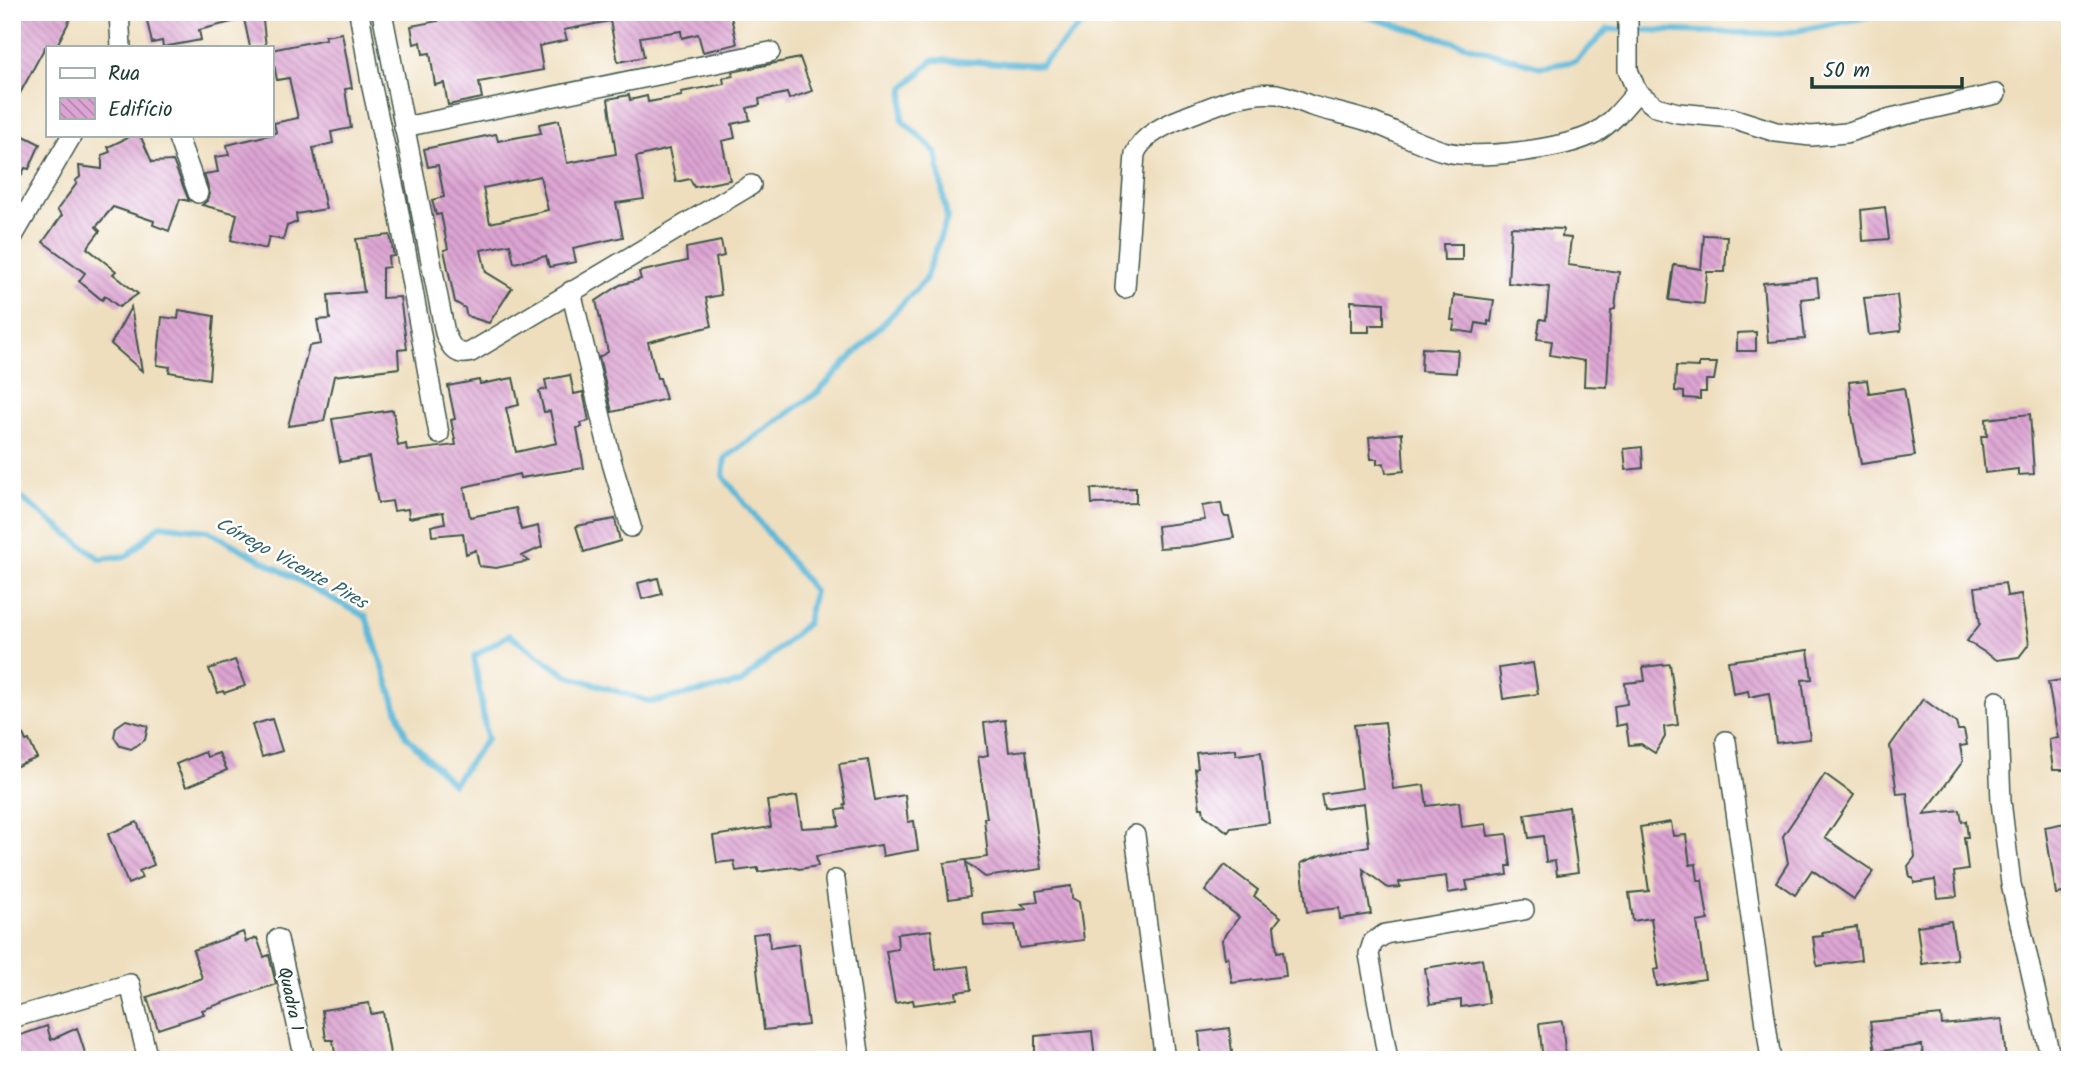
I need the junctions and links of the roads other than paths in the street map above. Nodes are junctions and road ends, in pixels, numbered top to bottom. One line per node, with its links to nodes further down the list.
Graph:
1 (119, 12): 5 (street)
2 (359, 12): 17 (street)
3 (382, 12): 9 (street)
4 (1628, 14): 7 (street)
5 (121, 46)
6 (770, 52): 9 (street)
7 (1637, 92): 8 (street); 15 (street)
8 (1996, 94)
9 (404, 127): 16 (street)
10 (71, 136): 14 (street)
11 (177, 136): 13 (street)
12 (751, 185): 16 (street)
13 (198, 193)
14 (12, 238)
15 (1125, 288)
16 (570, 291): 18 (street)
17 (439, 434)
18 (631, 527)
19 (1997, 701): 32 (street)
20 (1726, 741): 31 (street)
21 (1135, 835): 29 (street)
22 (835, 880): 28 (street)
23 (1524, 910): 30 (street)
24 (278, 939): 27 (street, Quadra 1)
25 (12, 1018): 26 (street)
26 (148, 1060)
27 (304, 1060)
28 (860, 1060)
29 (1165, 1060)
30 (1388, 1060)
31 (1771, 1060)
32 (2051, 1060)

